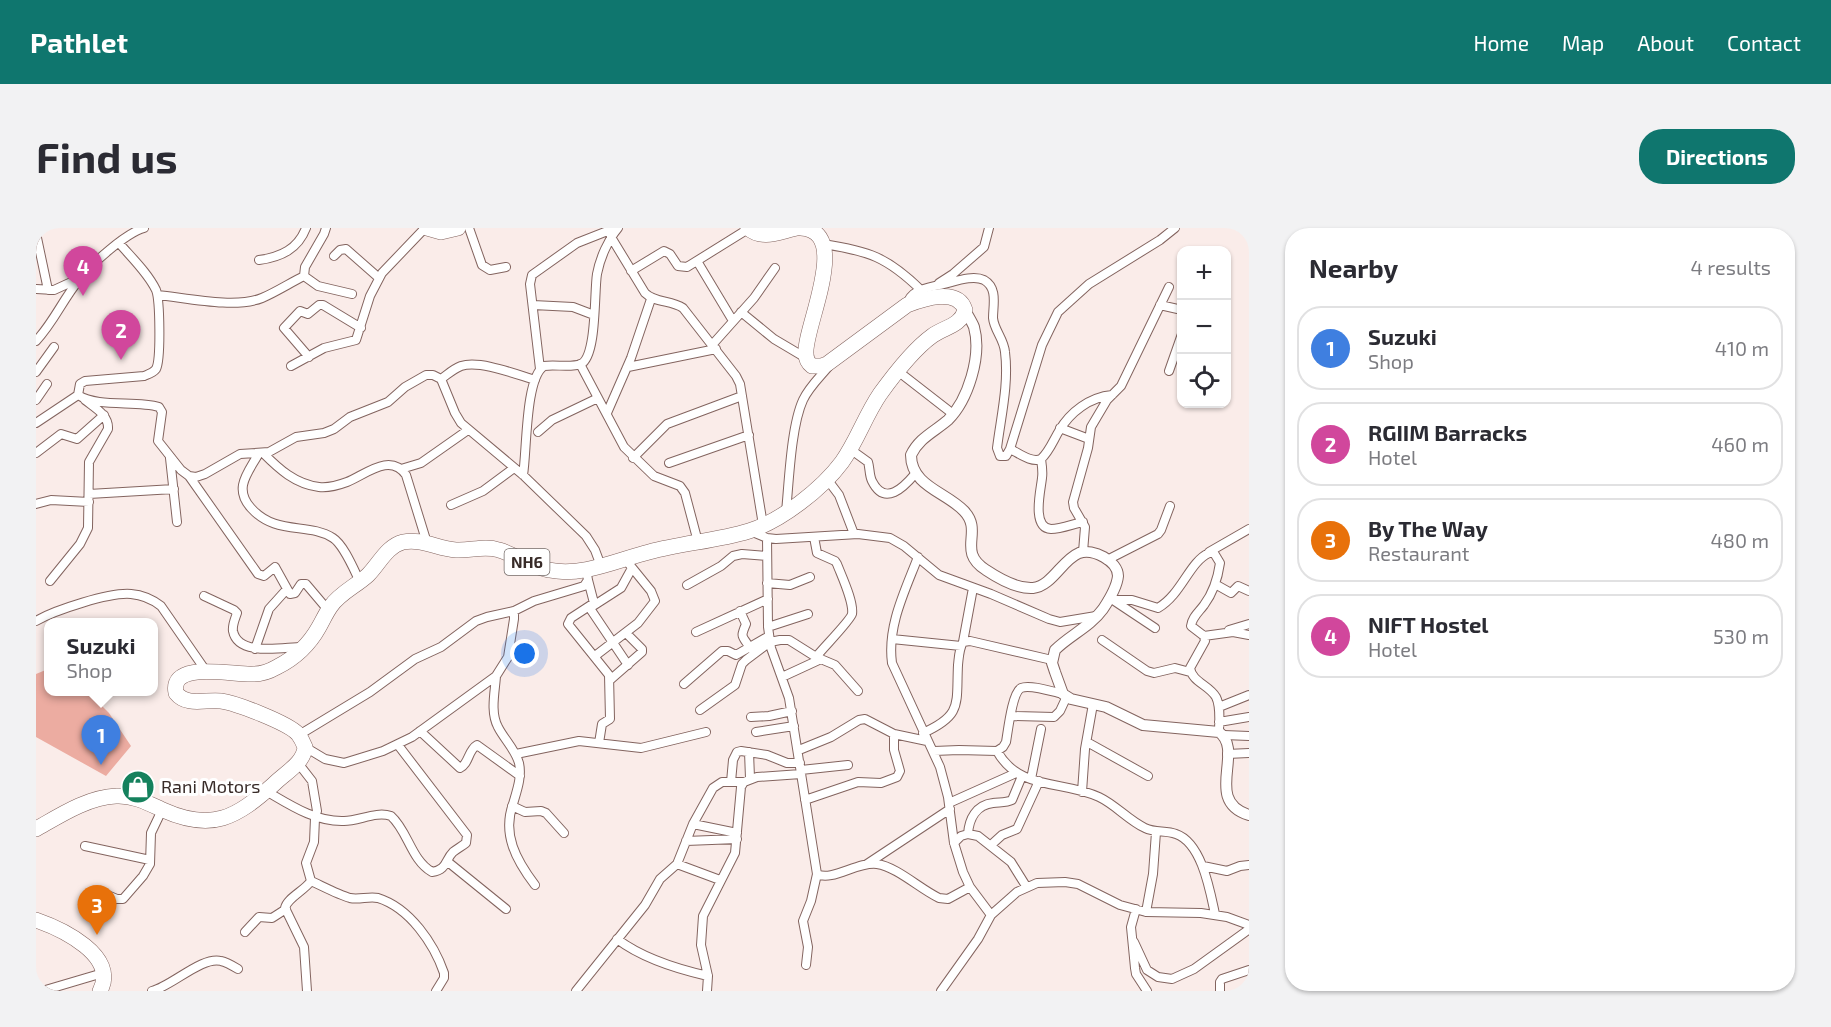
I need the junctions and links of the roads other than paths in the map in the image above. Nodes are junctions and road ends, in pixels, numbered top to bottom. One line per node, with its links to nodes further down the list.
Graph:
1 (144, 228): 15 (street)
2 (306, 228): 17 (street)
3 (326, 228): 22 (street)
4 (426, 228): 5 (highway); 23 (street)
5 (458, 228)
6 (468, 228): 19 (street)
7 (617, 228): 14 (street); 33 (street)
8 (748, 228): 9 (highway); 18 (street)
9 (799, 228): 13 (highway)
10 (989, 228): 25 (street)
11 (1175, 228): 73 (street)
12 (36, 233): 28 (street)
13 (817, 233): 29 (street); 48 (highway)
14 (611, 237): 21 (street); 39 (street)
15 (119, 243): 24 (street); 31 (street)
16 (334, 256): 23 (street)
17 (259, 260)
18 (697, 261): 21 (street); 40 (street)
19 (506, 267)
20 (775, 268): 38 (street)
21 (631, 271): 32 (street)
22 (304, 276): 30 (street); 31 (street)
23 (379, 278): 41 (street)
24 (79, 279): 28 (street); 42 (street)
25 (932, 287): 29 (street); 73 (street)
26 (1169, 287): 35 (street)
27 (36, 289): 28 (street)
28 (48, 290)
29 (921, 290): 34 (street)
30 (352, 294)
31 (158, 295): 61 (street)
32 (651, 299): 44 (street); 51 (street)
33 (533, 305): 39 (street); 52 (street)
34 (907, 305): 37 (highway); 47 (highway)
35 (1160, 305): 36 (street); 59 (street)
36 (1177, 309)
37 (965, 310): 55 (highway, NH6); 65 (street)
38 (741, 312): 40 (street); 48 (street)
39 (594, 315): 49 (street)
40 (733, 321): 44 (street)
41 (362, 328): 46 (street); 46 (street)
42 (36, 341)
43 (54, 347): 54 (street)
44 (714, 347): 51 (street); 60 (street)
45 (1177, 348): 53 (street)
46 (309, 357): 50 (street)
47 (836, 357): 48 (highway); 92 (street)
48 (806, 358)
49 (580, 364): 52 (street); 62 (street)
50 (291, 366)
51 (628, 367): 64 (street)
52 (540, 369): 57 (street)
53 (1169, 371)
54 (36, 372)
55 (899, 372): 65 (street); 74 (highway, NH6)
56 (441, 379): 57 (street); 69 (street); 76 (street)
57 (535, 380): 85 (street)
58 (46, 384): 63 (street)
59 (1112, 395): 68 (street); 72 (street)
60 (742, 396): 71 (street); 78 (street)
61 (80, 397): 66 (street); 67 (street); 77 (street)
62 (598, 398): 64 (street); 70 (street)
63 (36, 400)
64 (607, 413): 78 (street)
65 (953, 414): 83 (street)
66 (104, 415): 75 (street); 88 (street)
67 (36, 423)
68 (1060, 428): 72 (street); 79 (street)
69 (468, 430): 81 (street); 82 (street)
70 (538, 432)
71 (749, 435): 80 (street); 96 (street)
72 (1089, 439): 94 (street)
73 (1010, 448): 79 (street)
74 (850, 449): 83 (street); 86 (highway, NH6)
75 (36, 453)
76 (261, 453): 81 (street); 84 (street); 110 (street)
77 (170, 458): 84 (street); 87 (street)
78 (633, 458): 99 (street)
79 (1041, 459): 94 (street)
80 (669, 463)
81 (401, 468): 100 (street)
82 (514, 468): 85 (street); 90 (street)
83 (915, 474): 101 (street)
84 (189, 476): 115 (street)
85 (523, 476): 107 (street)
86 (827, 479): 92 (highway, NH6); 97 (street)
87 (174, 489): 88 (street); 93 (street)
88 (89, 498): 89 (street); 109 (street)
89 (36, 504)
90 (450, 505)
91 (1170, 506): 105 (street)
92 (786, 512): 96 (highway, NH6)
93 (177, 522)
94 (1083, 522): 101 (street)
95 (1249, 529): 102 (street)
96 (760, 531): 98 (street); 99 (highway, NH6); 103 (street)
97 (854, 534): 98 (street); 104 (street)
98 (814, 537): 144 (street)
99 (698, 542): 106 (highway, NH6)
100 (427, 543): 107 (highway, NH6); 110 (highway, NH6)
101 (1083, 552): 105 (street)
102 (1209, 553): 112 (street); 119 (street)
103 (767, 556): 111 (street); 113 (street)
104 (918, 557): 114 (street); 136 (street)
105 (1107, 560): 119 (street)
106 (628, 563): 107 (highway, NH6); 120 (street); 131 (street)
107 (592, 572): 120 (street); 122 (street)
108 (810, 577): 111 (street)
109 (50, 581)
110 (360, 582): 121 (highway, NH6)
111 (767, 583): 118 (street)
112 (1215, 584): 116 (street); 134 (street)
113 (687, 585)
114 (973, 588): 125 (street); 139 (street)
115 (287, 589): 121 (street); 142 (street)
116 (1249, 591)
117 (204, 596): 142 (street)
118 (768, 598): 123 (street); 128 (street)
119 (1110, 600): 125 (street); 129 (street)
120 (591, 607): 138 (street); 143 (street)
121 (328, 610): 140 (highway, NH6)
122 (514, 610): 149 (street); 172 (street)
123 (740, 611): 130 (street); 141 (street)
124 (808, 614): 128 (street)
125 (1097, 616): 145 (street)
126 (36, 621): 147 (street)
127 (1249, 624): 132 (street)
128 (768, 627): 135 (street)
129 (1155, 628)
130 (696, 632)
131 (626, 633): 138 (street); 146 (street)
132 (1215, 634): 133 (street); 134 (street)
133 (1249, 635)
134 (1204, 636): 148 (street)
135 (770, 639): 141 (street); 144 (street); 150 (street); 158 (street)
136 (892, 639): 139 (street); 171 (street)
137 (1102, 640): 148 (street)
138 (613, 643): 143 (street); 146 (street)
139 (962, 644): 145 (street); 171 (street)
140 (306, 646): 142 (street); 147 (highway, NH6)
141 (750, 648): 152 (street)
142 (255, 649)
143 (595, 656): 151 (street)
144 (818, 658): 150 (street); 153 (street)
145 (1053, 660): 154 (street)
146 (628, 665): 151 (street)
147 (206, 671): 172 (highway, NH6)
148 (1190, 672): 157 (street)
149 (496, 676): 166 (street); 181 (street)
150 (782, 677): 159 (street)
151 (610, 680): 174 (street)
152 (684, 684)
153 (858, 691)
154 (1065, 695): 156 (street); 160 (street); 160 (street)
155 (1249, 695): 157 (street)
156 (1093, 704): 165 (street); 173 (street)
157 (1219, 706): 165 (street)
158 (700, 710)
159 (792, 711): 161 (street); 163 (street)
160 (1011, 716): 179 (street)
161 (751, 717)
162 (1249, 717): 165 (street)
163 (794, 726): 168 (street); 176 (street)
164 (1041, 729): 188 (street)
165 (1220, 730): 170 (street); 182 (street)
166 (420, 731): 175 (street); 186 (street)
167 (706, 732): 174 (street)
168 (756, 732)
169 (894, 734): 171 (street); 176 (street); 193 (street)
170 (1249, 736)
171 (925, 737): 177 (street)
172 (302, 741): 175 (street); 183 (highway)
173 (1087, 742): 187 (street); 192 (street)
174 (599, 743): 181 (street)
175 (398, 745): 210 (street)
176 (799, 750): 185 (street)
177 (934, 751): 179 (street); 195 (street)
178 (749, 752): 185 (street); 189 (street); 190 (street)
179 (997, 752): 188 (street)
180 (1249, 753): 182 (street)
181 (516, 754): 186 (street)
182 (1227, 754): 197 (street)
183 (298, 763): 191 (highway); 198 (street)
184 (848, 765): 185 (street)
185 (801, 769): 189 (street); 193 (street)
186 (520, 776): 194 (street)
187 (1148, 776)
188 (1027, 777): 192 (street); 195 (street); 203 (street); 207 (street)
189 (747, 780): 190 (street); 204 (street)
190 (731, 782): 199 (street)
191 (266, 791): 196 (highway); 198 (street)
192 (1082, 792): 201 (street)
193 (806, 800): 215 (street)
194 (512, 806): 202 (street); 218 (street)
195 (949, 806): 206 (street); 212 (street)
196 (162, 810): 200 (highway); 209 (street)
197 (1247, 813)
198 (315, 818): 210 (street); 216 (street)
199 (693, 824): 204 (street); 205 (street)
200 (36, 829)
201 (1156, 832): 214 (street); 225 (street)
202 (564, 833)
203 (968, 834): 206 (street); 207 (street)
204 (737, 836): 205 (street); 217 (street)
205 (686, 841): 211 (street)
206 (954, 843): 220 (street)
207 (991, 845): 219 (street)
208 (85, 846): 209 (street)
209 (150, 860): 221 (street)
210 (448, 862): 223 (street)
211 (677, 864): 217 (street); 231 (street)
212 (867, 864): 215 (street); 220 (street)
213 (1249, 865): 214 (street)
214 (1203, 867): 226 (street)
215 (817, 874): 233 (street)
216 (311, 880): 222 (street); 242 (street)
217 (720, 880): 237 (street)
218 (535, 885)
219 (1026, 886): 224 (street); 227 (street)
220 (970, 887): 227 (street)
221 (98, 891)
222 (286, 909): 230 (street); 241 (street)
223 (506, 909)
224 (1136, 909): 225 (street); 232 (street)
225 (1146, 912): 226 (street)
226 (1215, 914): 229 (street)
227 (992, 915): 245 (street)
228 (36, 920): 236 (highway)
229 (1248, 928): 232 (street)
230 (245, 932)
231 (617, 939): 237 (street); 243 (street)
232 (1134, 942): 246 (street)
233 (806, 964)
234 (238, 969): 240 (street)
235 (1249, 970): 247 (street)
236 (103, 973): 238 (street); 239 (highway)
237 (708, 976): 244 (street)
238 (42, 991)
239 (100, 991)
240 (152, 991)
241 (308, 991)
242 (436, 991)
243 (576, 991)
244 (707, 991)
245 (941, 991)
246 (1147, 991)
247 (1220, 991)

